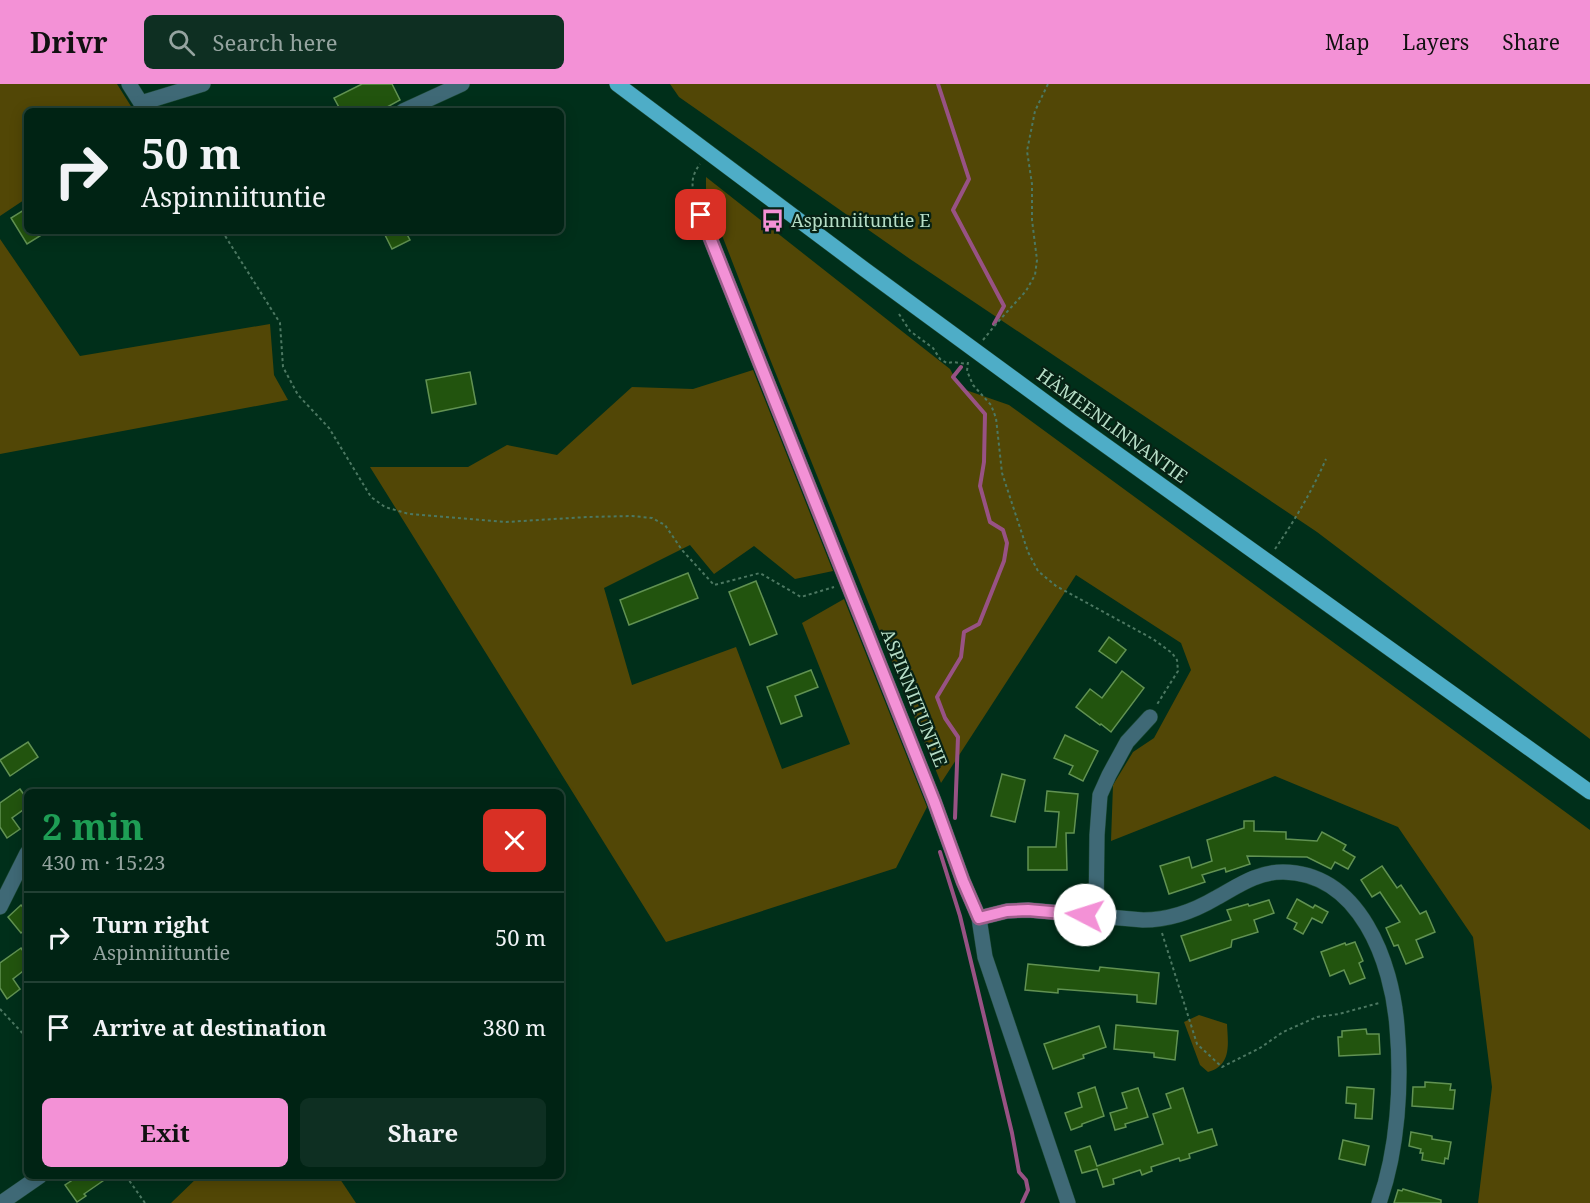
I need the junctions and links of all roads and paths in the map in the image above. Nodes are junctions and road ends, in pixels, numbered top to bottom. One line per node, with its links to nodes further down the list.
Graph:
1 (129, 84): 6 (street)
2 (203, 84): 6 (street)
3 (462, 84): 7 (street)
4 (617, 84): 14 (main road, HÄMEENLINNANTIE)
5 (1048, 84): 12 (path)
6 (144, 107)
7 (410, 108)
8 (701, 163): 9 (path)
9 (701, 215): 15 (street, ASPINNIITUNTIE)
10 (224, 234): 15 (path)
11 (894, 306): 16 (path)
12 (982, 341)
13 (1326, 459): 14 (path)
14 (1267, 561): 17 (main road, HÄMEENLINNANTIE)
15 (848, 583): 21 (street, ASPINNIITUNTIE)
16 (1150, 717): 20 (street)
17 (1590, 792)
18 (24, 860): 19 (street)
19 (0, 908)
20 (1096, 916): 21 (street); 23 (street)
21 (979, 918): 30 (street, ASPINNIITUNTIE)
22 (1160, 928): 23 (path)
23 (1393, 999): 31 (street)
24 (0, 1009): 25 (path)
25 (24, 1035)
26 (36, 1179): 28 (street)
27 (128, 1179): 29 (path)
28 (1, 1203)
29 (145, 1203)
30 (1068, 1203)
31 (1379, 1203)

